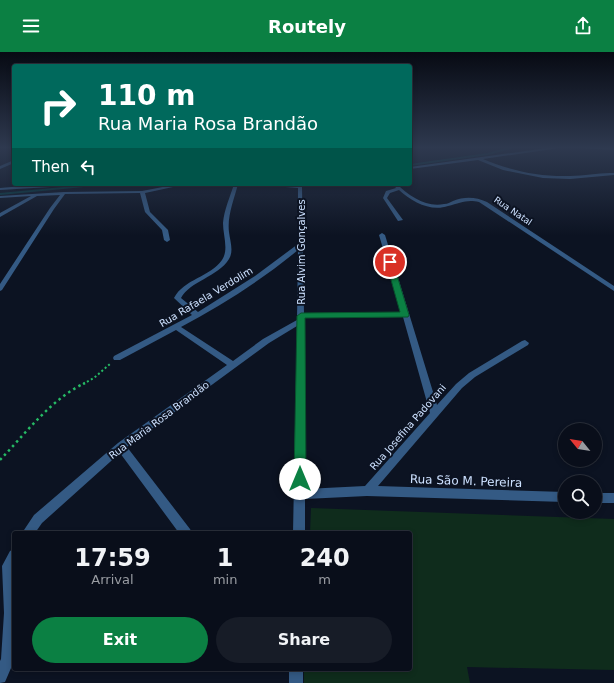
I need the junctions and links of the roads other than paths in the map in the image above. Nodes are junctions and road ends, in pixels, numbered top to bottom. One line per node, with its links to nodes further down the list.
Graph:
1 (562, 176): 2 (street)
2 (583, 176)
3 (14, 186): 10 (street)
4 (174, 186): 11 (street)
5 (235, 186): 22 (street)
6 (287, 186): 9 (street)
7 (303, 186): 9 (street)
8 (397, 186): 16 (street); 21 (street, Rua Natal)
9 (300, 187): 19 (street, Rua Alvim Gonçalves)
10 (0, 189)
11 (142, 192): 12 (street); 18 (street)
12 (64, 193): 13 (street); 20 (street)
13 (36, 195): 14 (street); 15 (street)
14 (0, 197)
15 (0, 215)
16 (400, 220)
17 (382, 235): 23 (street)
18 (167, 240)
19 (300, 245): 22 (street, Rua Rafaela Verdolim); 24 (street, Rua Alvim Gonçalves)
20 (0, 289)
21 (614, 289)
22 (197, 315): 25 (street, Rua Rafaela Verdolim)
23 (405, 315): 24 (street, Rua Maria Rosa Brandão); 29 (street)
24 (301, 318): 28 (street, Rua Maria Rosa Brandão); 32 (street, Rua Alvim Gonçalves)
25 (176, 327): 27 (street, Rua Rafaela Verdolim); 28 (street)
26 (525, 344): 29 (street, Rua Josefina Padovani)
27 (117, 358)
28 (233, 365): 30 (street, Rua Maria Rosa Brandão)
29 (435, 414): 31 (street, Rua Josefina Padovani)
30 (121, 446): 36 (street, Rua Maria Rosa Brandão); 37 (street)
31 (366, 491): 32 (street); 33 (street, Rua São M. Pereira)
32 (300, 494): 38 (street, Rua Alvim Gonçalves)
33 (558, 497)
34 (602, 498): 35 (street)
35 (614, 498)
36 (29, 531)
37 (185, 531)
38 (299, 531)
39 (12, 559): 40 (street)
40 (0, 677)

